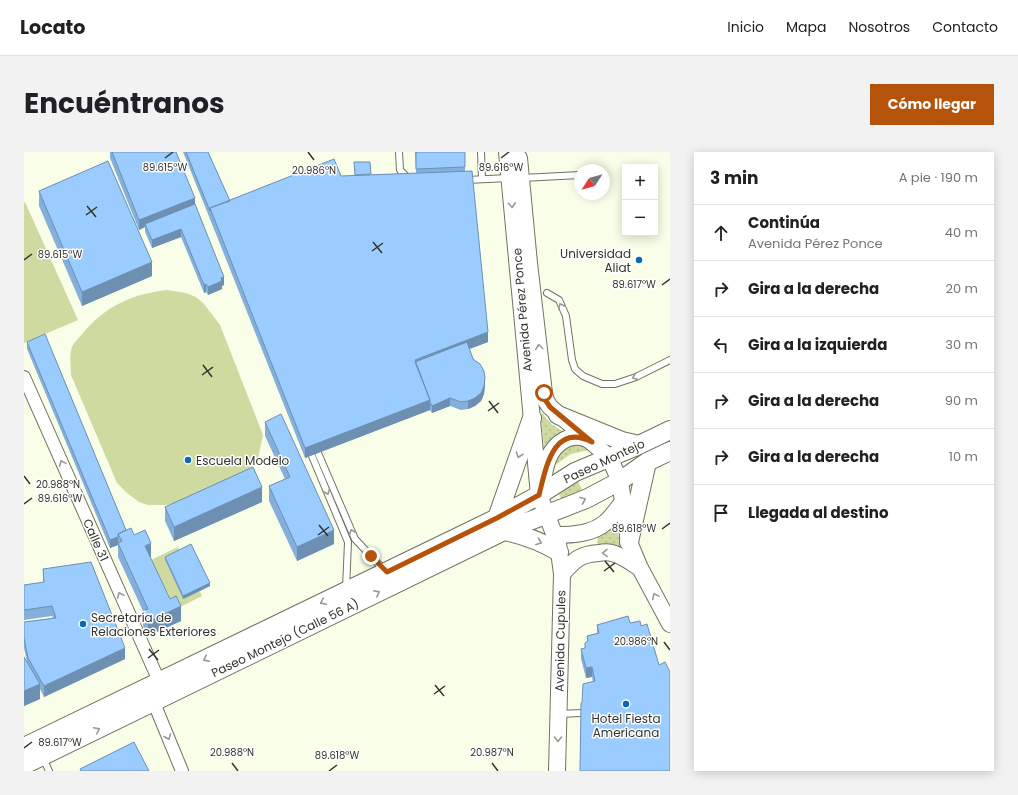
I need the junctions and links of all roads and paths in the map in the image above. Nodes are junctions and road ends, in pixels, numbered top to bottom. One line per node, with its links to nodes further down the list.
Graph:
1 (399, 152): 9 (lane)
2 (481, 152): 7 (lane)
3 (507, 152): 6 (street, Avenida Pérez Ponce)
4 (518, 152): 6 (street, Avenida Pérez Ponce)
5 (574, 175): 6 (lane)
6 (515, 178): 7 (lane); 13 (street, Avenida Pérez Ponce, one-way to 6); 14 (street, Avenida Pérez Ponce, one-way to 14)
7 (482, 179): 8 (lane)
8 (458, 180)
9 (412, 182)
10 (547, 293): 11 (lane, one-way to 10)
11 (670, 360)
12 (24, 377): 35 (street, Calle 31, one-way to 12)
13 (558, 415): 16 (street, Avenida Pérez Ponce); 17 (main road)
14 (532, 418): 24 (street, Avenida Pérez Ponce); 27 (main road, one-way to 27)
15 (670, 430): 17 (main road, Paseo Montejo)
16 (592, 442): 21 (street, Avenida Pérez Ponce); 24 (street)
17 (639, 445): 21 (main road, Paseo Montejo)
18 (670, 451): 22 (main road, Paseo Montejo)
19 (318, 453): 31 (lane, one-way to 19)
20 (312, 456): 33 (lane, one-way to 33)
21 (609, 457): 23 (street, Avenida Pérez Ponce); 24 (main road, Paseo Montejo)
22 (647, 462): 23 (main road, Paseo Montejo); 28 (main road)
23 (620, 481): 25 (street, Avenida Pérez Ponce); 26 (main road, Paseo Montejo, one-way to 23)
24 (539, 495): 26 (street, Avenida Pérez Ponce); 27 (main road, Paseo Montejo (Calle 56 A))
25 (622, 503): 28 (street, Avenida Pérez Ponce); 29 (street)
26 (546, 514): 27 (main road, Paseo Montejo (Calle 56 A)); 29 (street, Avenida Cupules)
27 (500, 525): 29 (main road, one-way to 29); 31 (main road, Paseo Montejo (Calle 56 A)); 36 (main road, Paseo Montejo (Calle 56 A), one-way to 27)
28 (629, 542): 30 (street, Avenida Pérez Ponce)
29 (557, 543): 32 (street, Avenida Cupules)
30 (640, 568): 32 (street, one-way to 32); 34 (street, Avenida Pérez Ponce, one-way to 30)
31 (387, 572): 33 (main road, Paseo Montejo (Calle 56 A))
32 (562, 574): 38 (street, Avenida Cupules)
33 (345, 592): 35 (main road, Paseo Montejo (Calle 56 A), one-way to 35)
34 (669, 618)
35 (160, 682): 39 (main road, Paseo Montejo (Calle 56 A))
36 (154, 702): 40 (main road, Paseo Montejo (Calle 56 A), one-way to 36); 43 (street, one-way to 43)
37 (580, 713): 38 (lane)
38 (558, 714): 42 (street, Avenida Cupules, one-way to 42)
39 (24, 747)
40 (45, 764): 41 (main road, Paseo Montejo (Calle 56 A))
41 (24, 765)
42 (559, 769)
43 (182, 771)

